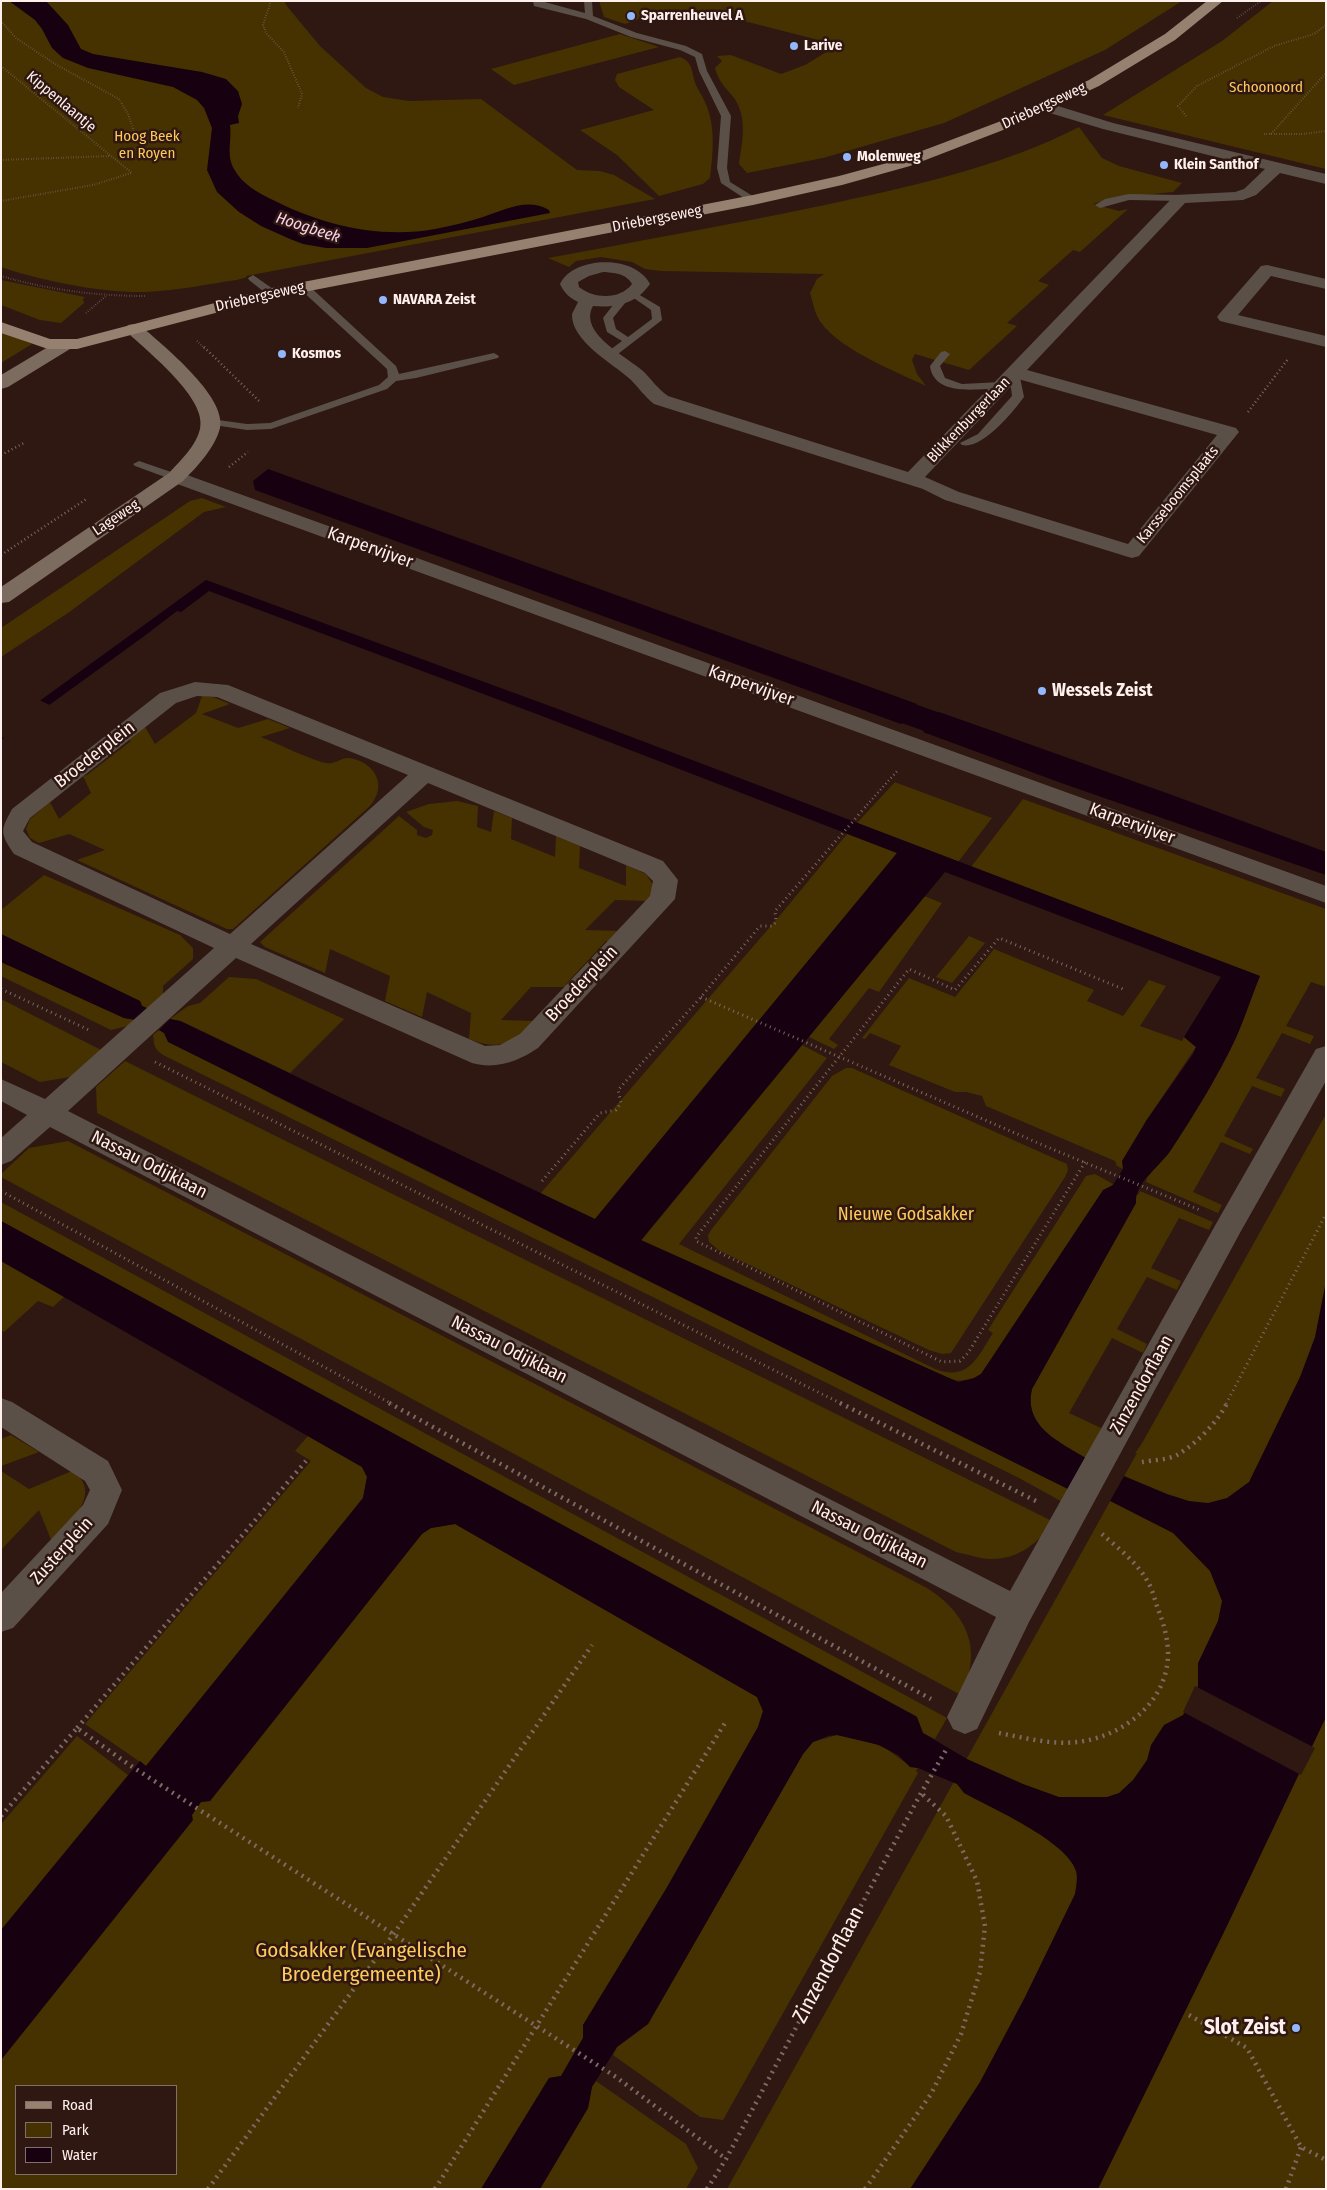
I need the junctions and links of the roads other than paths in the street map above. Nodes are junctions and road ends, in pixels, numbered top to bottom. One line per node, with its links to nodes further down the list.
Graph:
1 (537, 1): 4 (lane)
2 (588, 1): 4 (lane)
3 (1216, 1): 5 (main road, Driebergseweg)
4 (589, 17): 9 (lane)
5 (1045, 107): 6 (street); 9 (main road, Driebergseweg)
6 (1277, 167): 7 (street); 8 (street)
7 (1326, 179)
8 (1181, 198): 10 (lane); 27 (street, Blikkenburgerlaan)
9 (753, 200): 13 (main road, Driebergseweg)
10 (1100, 205)
11 (253, 278): 14 (lane)
12 (1326, 284): 21 (street)
13 (304, 286): 14 (main road, Driebergseweg); 26 (lane)
14 (272, 293): 19 (main road, Driebergseweg)
15 (629, 296): 16 (street); 16 (street); 20 (lane); 24 (lane)
16 (589, 299): 24 (street)
17 (1, 310): 19 (main road)
18 (1, 327): 22 (main road, Driebergseweg)
19 (134, 329): 22 (main road, Driebergseweg); 29 (main road)
20 (623, 338)
21 (1326, 342)
22 (64, 345): 28 (main road)
23 (945, 354): 27 (lane)
24 (610, 355): 33 (street)
25 (494, 356): 26 (lane)
26 (394, 378): 29 (lane)
27 (1007, 379): 30 (lane); 33 (street, Blikkenburgerlaan); 33 (street, Karsseboomsplaats)
28 (1, 383)
29 (211, 422): 32 (main road, Lageweg)
30 (966, 443)
31 (139, 464): 32 (lane)
32 (176, 477): 34 (main road, Lageweg); 36 (street, Karpervijver)
33 (912, 479)
34 (1, 597)
35 (424, 774): 37 (street); 37 (street, Broederplein); 37 (street, Broederplein)
36 (1326, 895)
37 (232, 946): 40 (street)
38 (1326, 1056): 43 (street, Zinzendorflaan)
39 (1, 1089): 40 (street, Nassau Odijklaan)
40 (47, 1112): 41 (street); 43 (street, Nassau Odijklaan)
41 (1, 1154)
42 (1, 1411): 44 (street, Zusterplein)
43 (1017, 1611): 45 (street, Zinzendorflaan)
44 (1, 1617)
45 (965, 1717)

